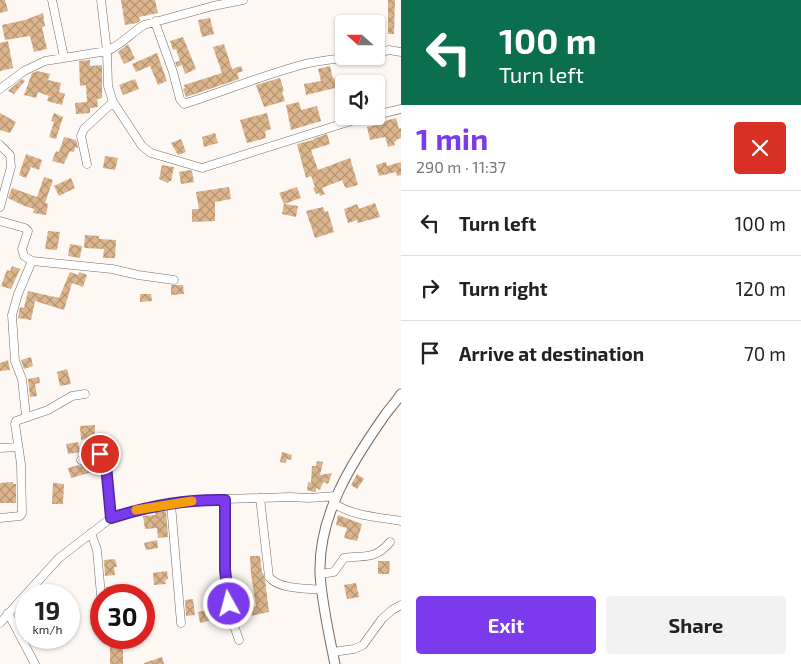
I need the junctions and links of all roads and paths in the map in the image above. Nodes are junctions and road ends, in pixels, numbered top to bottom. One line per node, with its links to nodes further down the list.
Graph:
1 (52, 0): 9 (street)
2 (101, 0): 6 (street)
3 (243, 0): 4 (street)
4 (220, 2): 5 (street)
5 (156, 21): 6 (street); 10 (street)
6 (107, 51): 9 (street); 12 (street)
7 (385, 51): 8 (street)
8 (401, 52)
9 (64, 57): 11 (street)
10 (335, 58)
11 (0, 90)
12 (113, 102): 15 (street); 17 (street)
13 (401, 109): 14 (street)
14 (385, 113)
15 (338, 125)
16 (0, 144): 18 (street)
17 (87, 164)
18 (0, 207)
19 (0, 220): 20 (street)
20 (32, 261): 21 (street); 24 (street)
21 (174, 280)
22 (85, 394): 24 (street)
23 (401, 394): 29 (street)
24 (26, 416): 25 (street)
25 (18, 447): 26 (street); 32 (street)
26 (0, 448)
27 (82, 460): 33 (street)
28 (260, 498): 29 (street); 30 (street); 39 (street)
29 (334, 499): 34 (street); 37 (street)
30 (225, 500): 31 (street); 44 (street)
31 (171, 504): 33 (street); 43 (street)
32 (0, 518)
33 (111, 518): 35 (street)
34 (401, 521)
35 (91, 534): 38 (street); 41 (street)
36 (390, 542): 37 (street)
37 (320, 574): 39 (street)
38 (100, 584)
39 (322, 590): 45 (street)
40 (401, 605): 45 (street)
41 (8, 614): 42 (street); 46 (street)
42 (0, 623)
43 (181, 623)
44 (239, 640)
45 (333, 652): 47 (street)
46 (35, 664)
47 (335, 664)

